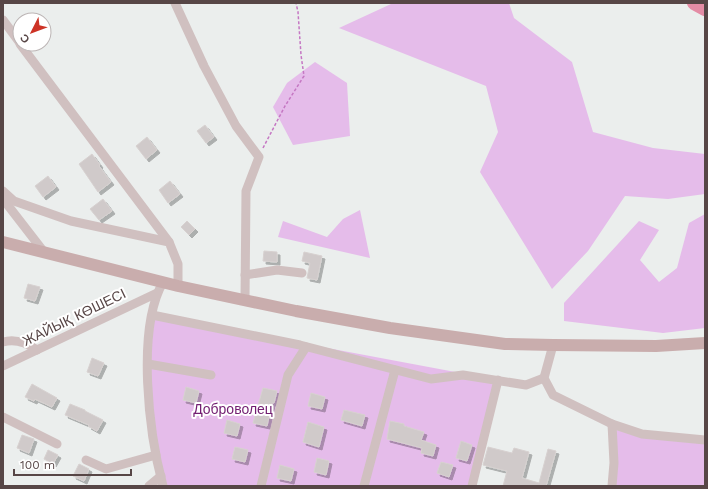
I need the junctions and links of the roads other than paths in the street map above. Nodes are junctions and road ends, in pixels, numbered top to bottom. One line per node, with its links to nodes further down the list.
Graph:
1 (175, 3): 12 (street)
2 (3, 20): 3 (street)
3 (12, 33)
4 (26, 52): 9 (street)
5 (3, 191): 9 (street)
6 (3, 199): 7 (street)
7 (6, 209): 10 (street)
8 (3, 242): 10 (main road)
9 (169, 242): 14 (street)
10 (44, 252): 13 (main road)
11 (302, 273): 12 (street)
12 (245, 276): 16 (street)
13 (163, 282): 14 (main road); 15 (street)
14 (178, 286): 16 (main road)
15 (157, 293): 17 (street); 22 (street, ЖАЙЫҚ КӨШЕСІ)
16 (245, 300): 20 (main road)
17 (152, 315): 21 (street); 23 (street)
18 (3, 342): 22 (street)
19 (705, 343): 20 (main road)
20 (553, 345): 27 (street)
21 (306, 347): 25 (street); 38 (street)
22 (37, 350): 24 (street, ЖАЙЫҚ КӨШЕСІ)
23 (148, 364): 26 (street); 33 (street)
24 (3, 366)
25 (395, 370): 28 (street); 39 (street)
26 (211, 375)
27 (544, 378): 28 (street); 30 (street)
28 (498, 380): 40 (street)
29 (3, 417): 32 (street)
30 (612, 424): 31 (street); 41 (street)
31 (705, 440)
32 (57, 444)
33 (156, 455): 34 (street); 35 (street)
34 (86, 460)
35 (161, 476): 36 (street); 37 (street)
36 (149, 486)
37 (163, 486)
38 (261, 486)
39 (364, 486)
40 (472, 486)
41 (612, 486)

